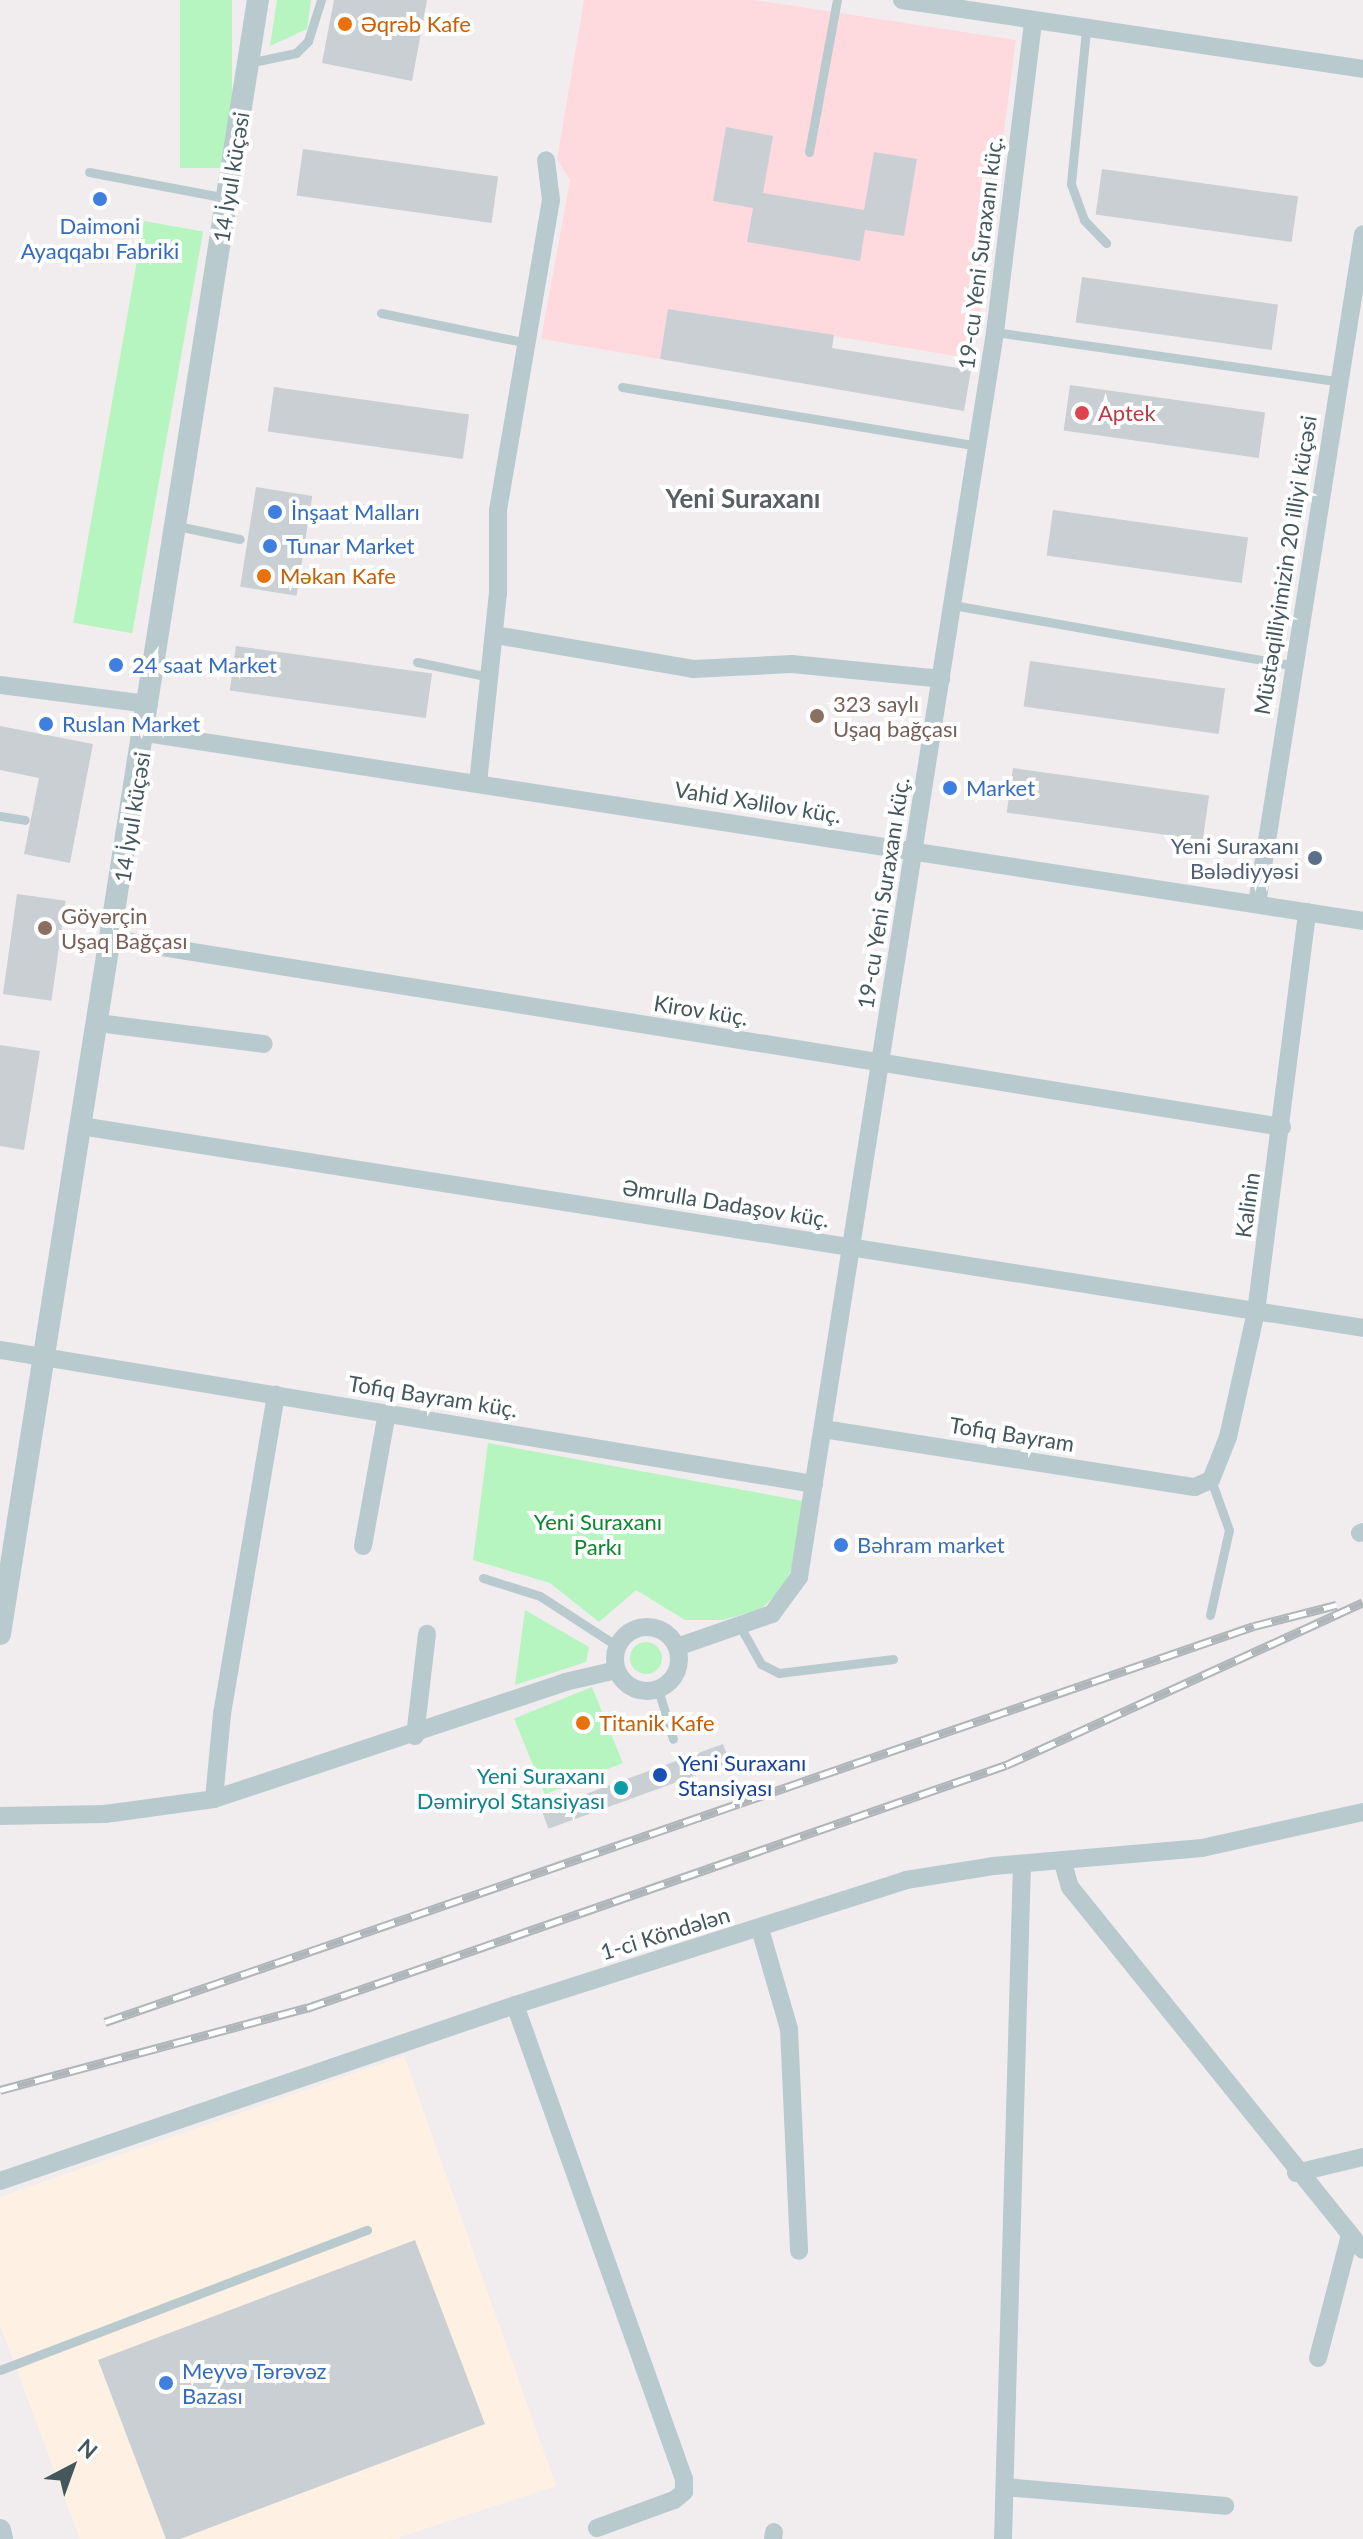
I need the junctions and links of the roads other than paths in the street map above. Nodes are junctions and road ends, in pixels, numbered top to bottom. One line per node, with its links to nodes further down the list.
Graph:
1 (258, 0): 7 (street, 14 İyul küçəsi)
2 (321, 0): 7 (lane)
3 (837, 0): 9 (lane)
4 (902, 0): 5 (street)
5 (1033, 21): 6 (street); 16 (street, 19-cu Yeni Suraxanı küç.)
6 (1086, 30): 8 (street); 14 (lane)
7 (248, 63): 12 (street, 14 İyul küçəsi)
8 (1363, 69)
9 (809, 152)
10 (546, 160): 17 (street)
11 (89, 172): 12 (lane)
12 (227, 198): 21 (street, 14 İyul küçəsi)
13 (1363, 234): 18 (street, Müstəqilliyimizin 20 illiyi küçəsi)
14 (1106, 243)
15 (381, 313): 17 (lane)
16 (995, 332): 18 (lane); 20 (street, 19-cu Yeni Suraxanı küç.)
17 (528, 343): 24 (street)
18 (1340, 382): 26 (street, Müstəqilliyimizin 20 illiyi küçəsi)
19 (622, 387): 20 (lane)
20 (977, 446): 23 (street, 19-cu Yeni Suraxanı küç.)
21 (177, 526): 22 (lane); 30 (street, 14 İyul küçəsi)
22 (240, 539)
23 (953, 605): 26 (lane); 28 (street, 19-cu Yeni Suraxanı küç.)
24 (495, 635): 27 (street); 28 (street)
25 (417, 662): 27 (lane)
26 (1291, 665): 36 (street, Müstəqilliyimizin 20 illiyi küçəsi)
27 (490, 677): 32 (street)
28 (941, 679): 35 (street, 19-cu Yeni Suraxanı küç.)
29 (0, 685): 30 (street)
30 (149, 704): 31 (street, 14 İyul küçəsi)
31 (146, 733): 32 (street, Vahid Xəlilov küç.); 39 (street, 14 İyul küçəsi)
32 (478, 783): 35 (street, Vahid Xəlilov küç.)
33 (0, 816): 34 (lane)
34 (25, 820)
35 (914, 850): 36 (street, Vahid Xəlilov küç.); 42 (street, 19-cu Yeni Suraxanı küç.)
36 (1257, 904): 37 (street, Vahid Xəlilov küç.)
37 (1307, 912): 38 (street, Vahid Xəlilov küç.); 44 (street, Kalinin)
38 (1363, 921)
39 (112, 939): 40 (street, 14 İyul küçəsi); 42 (street, Kirov küç.)
40 (98, 1023): 41 (street); 43 (street, 14 İyul küçəsi)
41 (264, 1044)
42 (880, 1063): 44 (street, Kirov küç.); 45 (street, 19-cu Yeni Suraxanı küç.)
43 (81, 1126): 45 (street, Əmrulla Dadaşov küç.); 49 (street, 14 İyul küçəsi)
44 (1282, 1127): 46 (street, Kalinin)
45 (852, 1248): 46 (street, Əmrulla Dadaşov küç.); 52 (street, 19-cu Yeni Suraxanı küç.)
46 (1256, 1312): 47 (street, Əmrulla Dadaşov küç.); 53 (street, Kalinin)
47 (1363, 1328)
48 (0, 1350): 49 (street, Tofiq Bayram küç.)
49 (44, 1356): 50 (street, Tofiq Bayram küç.); 59 (street, 14 İyul küçəsi)
50 (276, 1395): 51 (street, Tofiq Bayram küç.); 68 (street)
51 (387, 1413): 54 (street, Tofiq Bayram küç.); 55 (street)
52 (823, 1429): 53 (street, Tofiq Bayram); 54 (street, 19-cu Yeni Suraxanı küç.)
53 (1203, 1483): 57 (lane)
54 (814, 1484): 58 (street, 19-cu Yeni Suraxanı küç.)
55 (363, 1546)
56 (483, 1578): 61 (lane)
57 (1210, 1615)
58 (741, 1628): 62 (street, 19-cu Yeni Suraxanı küç.); 63 (lane)
59 (0, 1634)
60 (427, 1634): 66 (street)
61 (617, 1646): 62 (street); 64 (street)
62 (677, 1647): 65 (street)
63 (893, 1659)
64 (617, 1670): 65 (street); 66 (street)
65 (658, 1689): 67 (lane)
66 (415, 1736): 68 (street)
67 (673, 1739)
68 (214, 1799): 70 (street)
69 (1363, 1812): 71 (street, 1-ci Köndələn)
70 (0, 1816)
71 (1063, 1863): 72 (street, 1-ci Köndələn); 76 (street)
72 (1022, 1865): 73 (street, 1-ci Köndələn); 84 (street)
73 (760, 1929): 74 (street, 1-ci Köndələn); 81 (street)
74 (515, 2005): 77 (street, 1-ci Köndələn); 86 (street)
75 (1363, 2157): 76 (street)
76 (1296, 2173): 79 (street)
77 (0, 2181)
78 (367, 2230): 83 (lane)
79 (1350, 2235): 80 (street); 82 (street)
80 (1363, 2250)
81 (799, 2251)
82 (1318, 2358)
83 (0, 2370)
84 (1005, 2487): 85 (street); 89 (street)
85 (1225, 2506)
86 (597, 2528)
87 (0, 2530): 88 (street)
88 (2, 2539)
89 (1003, 2539)

